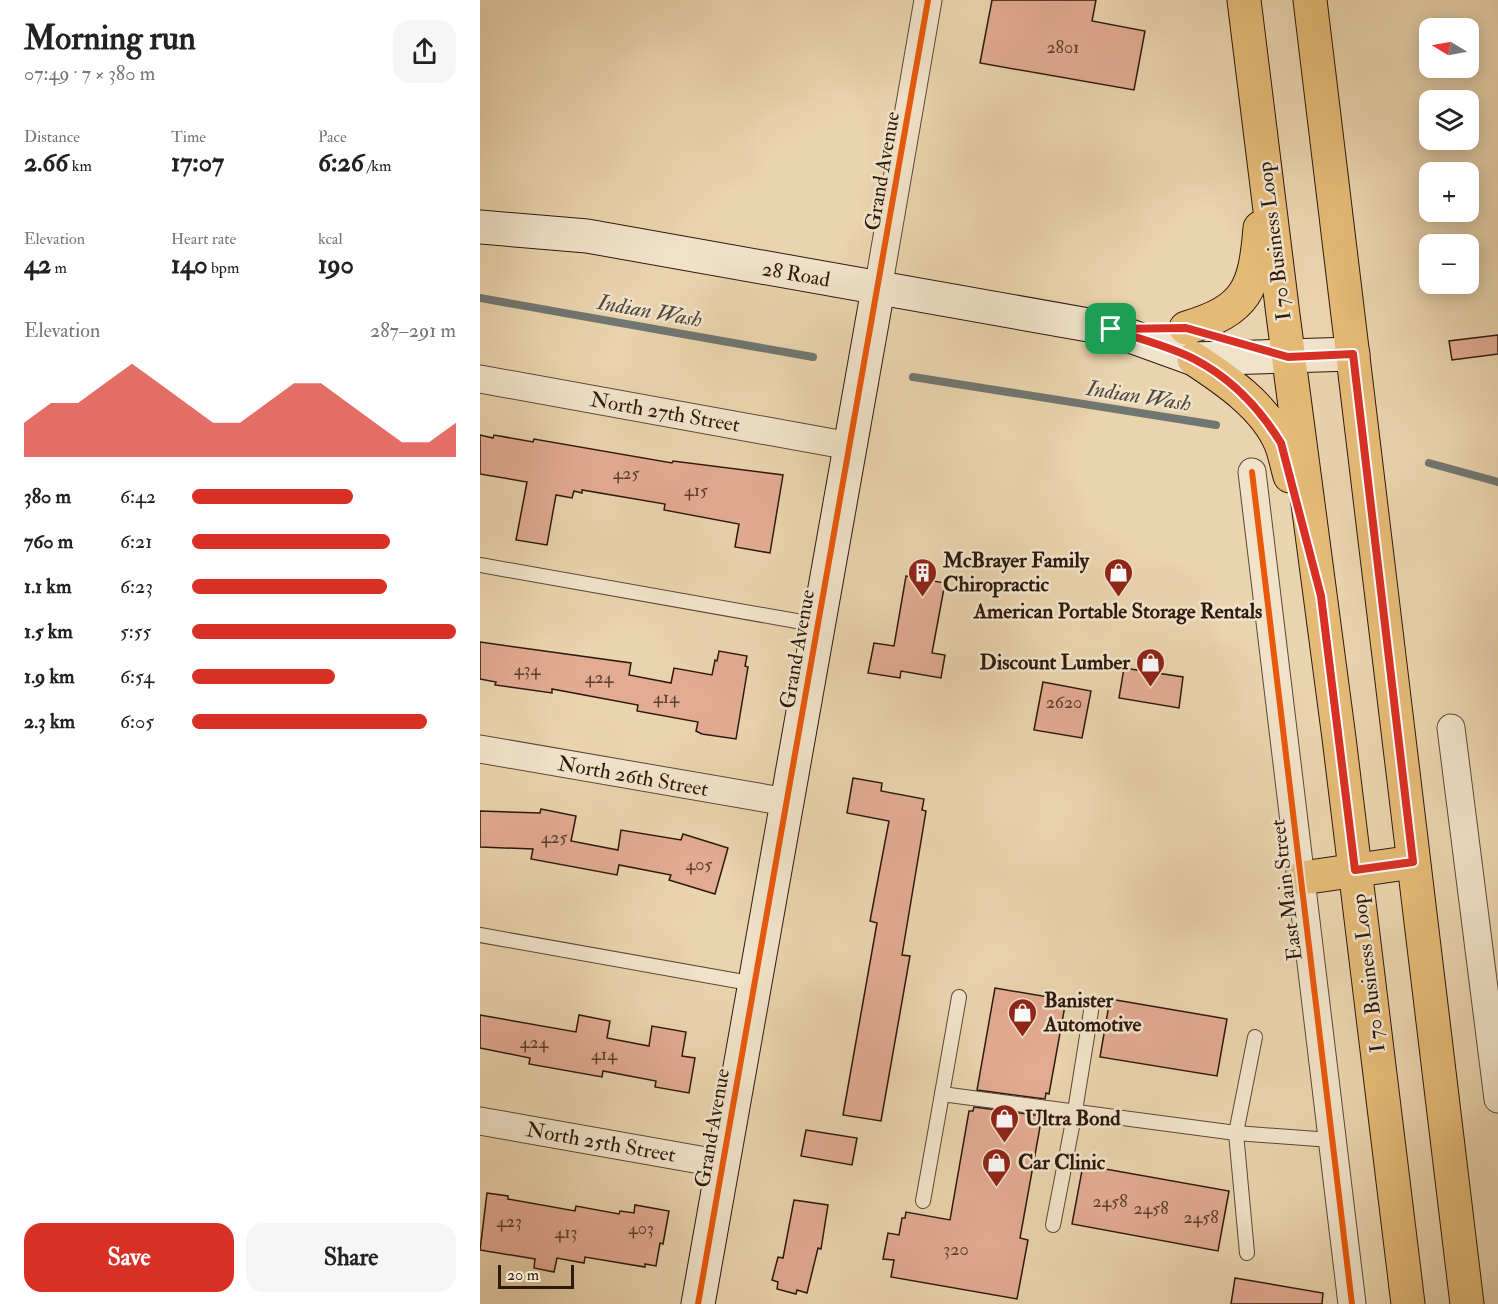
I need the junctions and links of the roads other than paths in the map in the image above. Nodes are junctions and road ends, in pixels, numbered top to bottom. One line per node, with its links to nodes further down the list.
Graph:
1 (928, 0): 6 (street, Grand Avenue)
2 (1244, 0): 4 (main road, I 70 Business Loop)
3 (1310, 0): 8 (main road)
4 (1264, 166): 7 (main road); 9 (main road, I 70 Business Loop)
5 (480, 227): 6 (street, 28 Road)
6 (878, 289): 7 (street, 28 Road); 11 (street, Grand Avenue)
7 (1190, 343): 9 (street, 28 Road); 14 (main road)
8 (1353, 354): 9 (street, 28 Road); 19 (main road)
9 (1288, 357): 14 (main road, I 70 Business Loop)
10 (480, 379): 11 (street, North 27th Street)
11 (850, 446): 15 (street, Grand Avenue)
12 (1252, 472): 21 (street, East Main Street)
13 (480, 566): 15 (lane)
14 (1321, 596): 20 (main road, I 70 Business Loop)
15 (819, 625): 18 (street, Grand Avenue)
16 (1450, 728): 28 (street)
17 (480, 749): 18 (street, North 26th Street)
18 (787, 802): 23 (street, Grand Avenue)
19 (1413, 862): 20 (main road); 40 (main road)
20 (1355, 870): 21 (main road); 39 (main road, I 70 Business Loop)
21 (1302, 878): 32 (street, East Main Street)
22 (480, 935): 23 (lane)
23 (755, 984): 33 (street, Grand Avenue)
24 (959, 997): 27 (lane)
25 (1092, 1005): 29 (lane)
26 (1255, 1037): 31 (lane)
27 (942, 1094): 29 (lane); 34 (lane)
28 (1498, 1099)
29 (1075, 1112): 31 (lane); 35 (lane)
30 (480, 1121): 33 (street, North 25th Street)
31 (1236, 1133): 32 (lane); 36 (lane)
32 (1331, 1140): 38 (street, East Main Street)
33 (723, 1164): 37 (street, Grand Avenue)
34 (922, 1201)
35 (1053, 1225)
36 (1248, 1253)
37 (698, 1304)
38 (1352, 1304)
39 (1408, 1304)
40 (1467, 1304)

